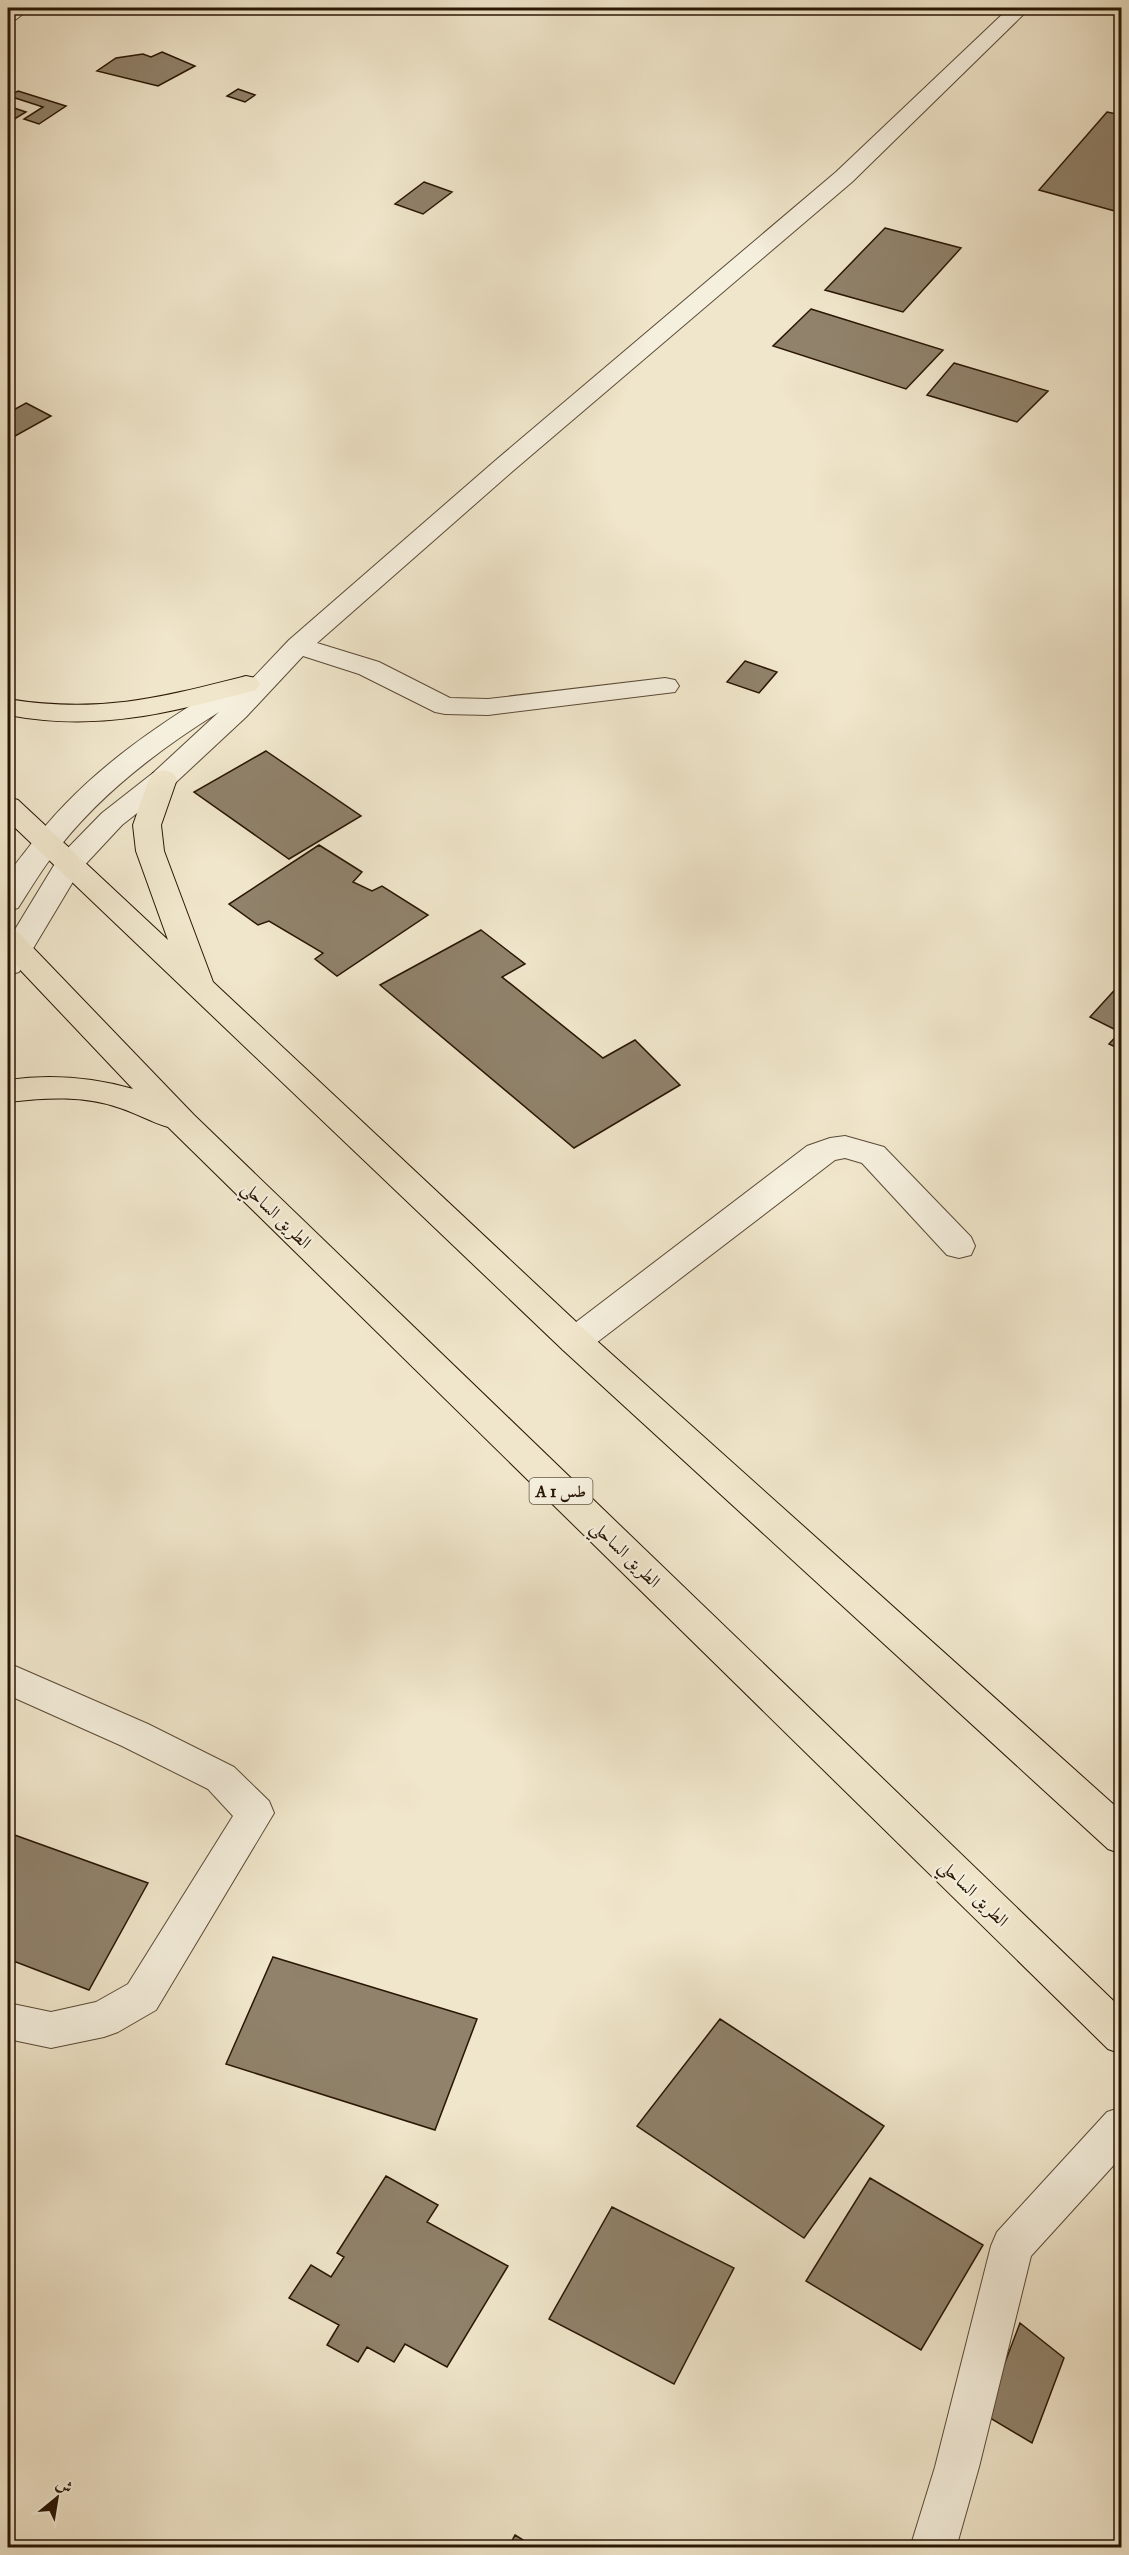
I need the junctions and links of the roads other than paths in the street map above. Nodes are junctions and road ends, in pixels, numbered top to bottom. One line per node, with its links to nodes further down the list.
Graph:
1 (21, 8): 3 (street)
2 (1020, 8): 4 (street)
3 (8, 16)
4 (289, 655): 5 (street); 6 (street); 8 (street)
5 (246, 684): 7 (highway); 10 (street)
6 (665, 686)
7 (8, 707)
8 (163, 779): 10 (street); 13 (highway)
9 (8, 806): 10 (highway)
10 (58, 854): 11 (street); 12 (street); 13 (highway)
11 (8, 901)
12 (11, 951): 15 (highway, الطريق الساحلي / A 1 طس)
13 (199, 986): 17 (highway)
14 (8, 1091): 15 (highway)
15 (183, 1123): 21 (highway, الطريق الساحلي / A 1 طس)
16 (959, 1246): 17 (street)
17 (575, 1341): 19 (highway)
18 (8, 1678): 20 (street)
19 (1122, 1837)
20 (8, 2021)
21 (1122, 2037)
22 (1122, 2126): 23 (street)
23 (933, 2547)

